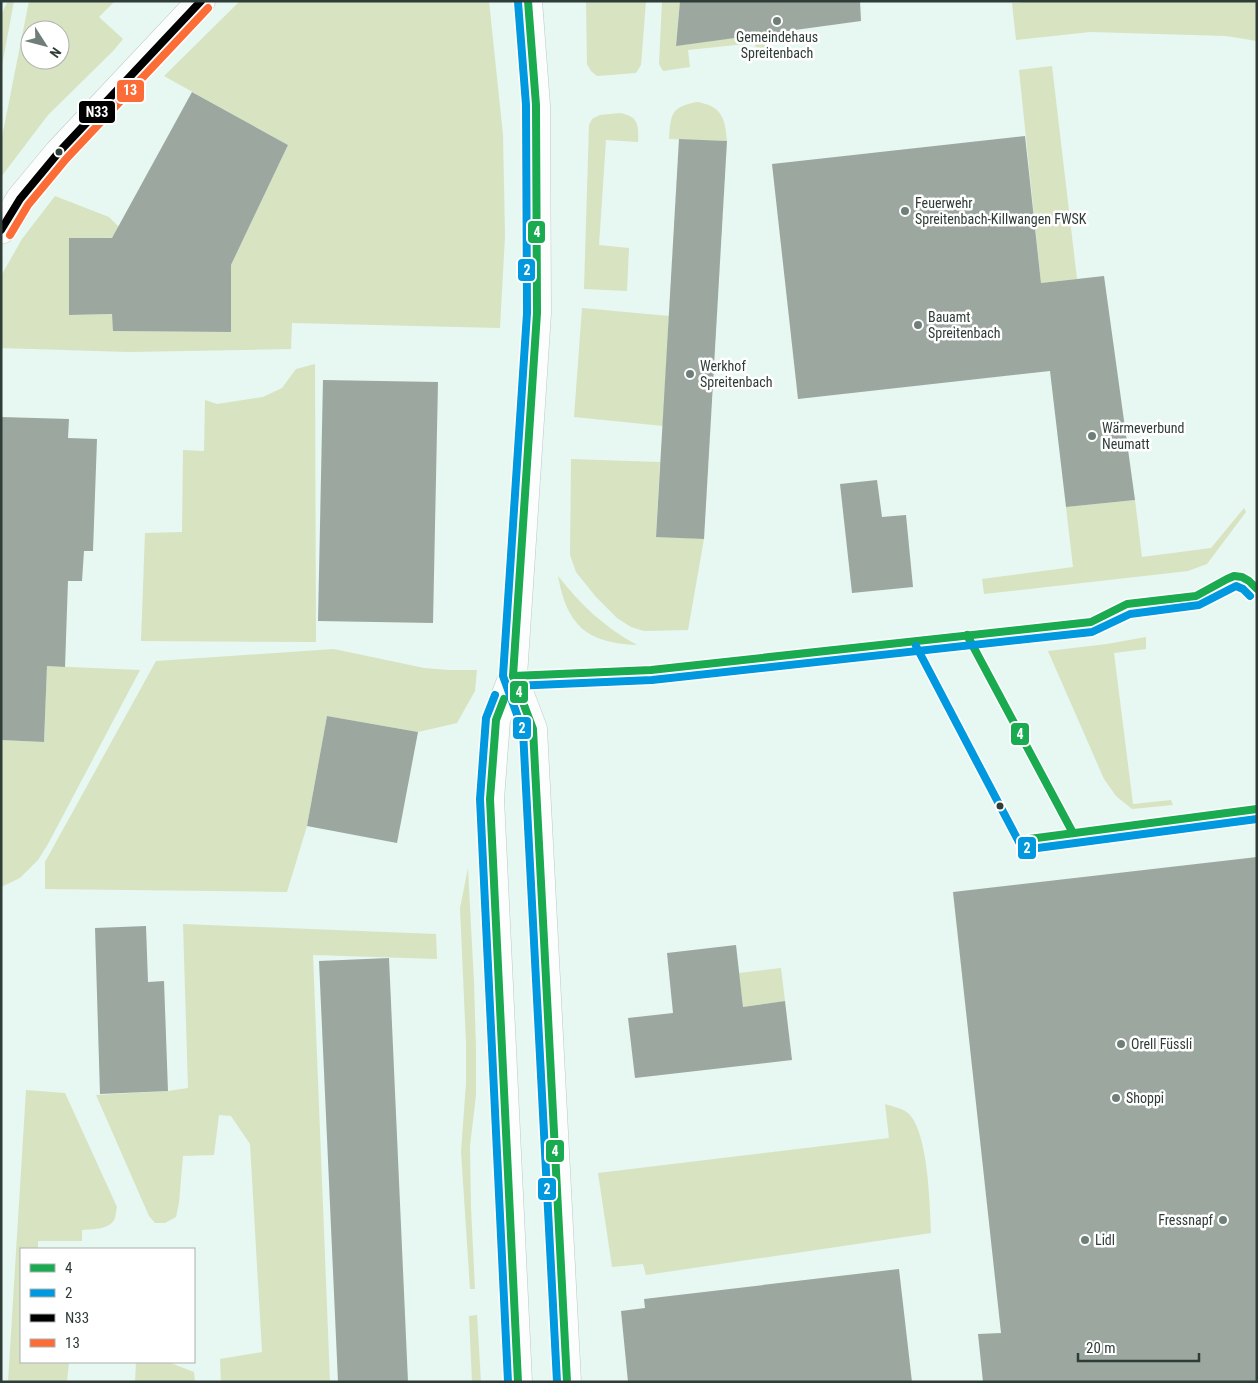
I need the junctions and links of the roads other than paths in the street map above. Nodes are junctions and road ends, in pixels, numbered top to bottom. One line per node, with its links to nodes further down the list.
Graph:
1 (200, 1): 3 (street)
2 (528, 1): 4 (street)
3 (1, 230)
4 (513, 676): 5 (street); 6 (street)
5 (518, 1382)
6 (567, 1382)

